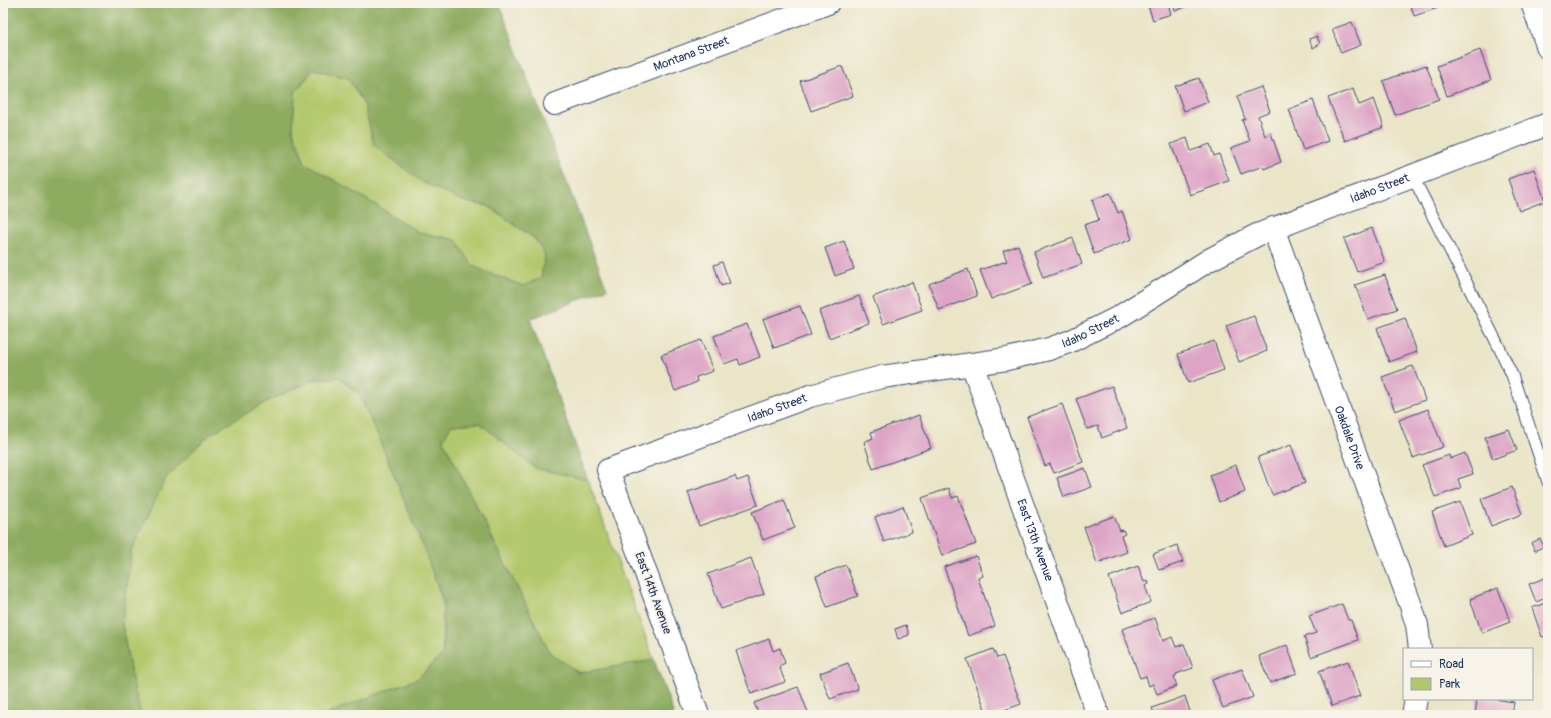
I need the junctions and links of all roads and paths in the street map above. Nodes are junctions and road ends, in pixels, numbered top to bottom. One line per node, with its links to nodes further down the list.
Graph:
1 (828, 3): 4 (street, Montana Street)
2 (1532, 3): 3 (street)
3 (1548, 48)
4 (555, 104)
5 (1548, 124): 6 (street, Idaho Street)
6 (1412, 175): 7 (street, Idaho Street); 10 (lane)
7 (1273, 228): 8 (street, Idaho Street); 11 (street, Oakdale Drive)
8 (972, 364): 9 (street, Idaho Street); 14 (street, East 13th Avenue)
9 (608, 470): 13 (street, East 14th Avenue)
10 (1548, 482)
11 (1420, 648)
12 (1416, 700): 15 (street)
13 (698, 715)
14 (1098, 715)
15 (1414, 715)

